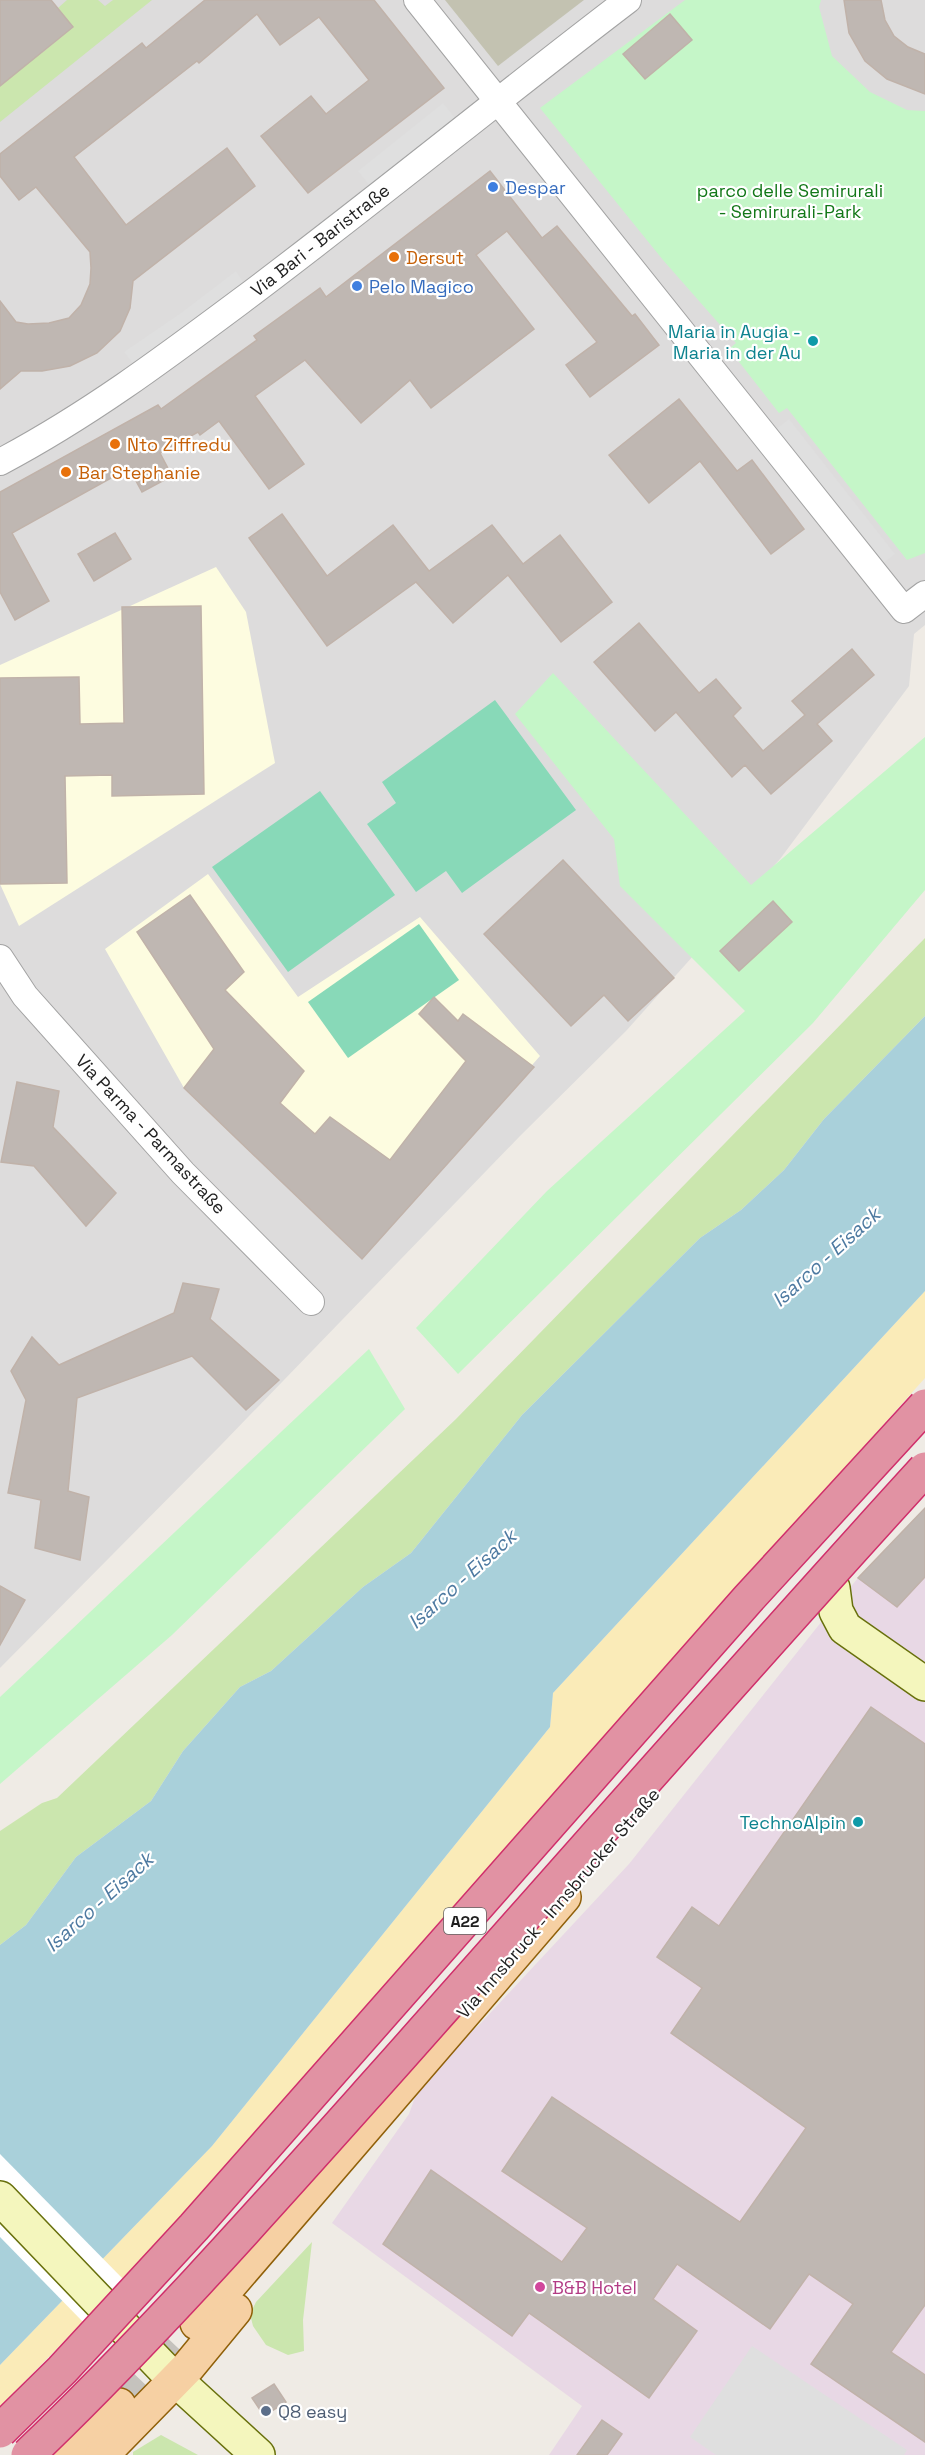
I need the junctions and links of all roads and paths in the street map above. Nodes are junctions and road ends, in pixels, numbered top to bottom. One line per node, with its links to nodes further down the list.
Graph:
1 (417, 0): 3 (street)
2 (628, 0): 3 (street, Via Bari - Baristraße)
3 (496, 100): 4 (street, Via Bari - Baristraße); 5 (street)
4 (0, 462)
5 (925, 594)
6 (0, 958): 7 (street, Via Parma - Parmastraße)
7 (311, 1302)
8 (925, 1406): 18 (highway, A22, bridge)
9 (925, 1469): 19 (highway, A22, bridge)
10 (925, 1487): 11 (main road, Via Innsbruck - Innsbrucker Straße)
11 (833, 1588): 12 (main road); 13 (main road, Via Innsbruck - Innsbrucker Straße)
12 (925, 1684)
13 (390, 2098): 15 (main road, Via Innsbruck - Innsbrucker Straße); 16 (main road)
14 (0, 2198): 16 (main road)
15 (197, 2323)
16 (175, 2380): 21 (main road); 22 (main road)
17 (119, 2405): 20 (main road)
18 (0, 2431)
19 (28, 2455)
20 (64, 2455)
21 (102, 2455)
22 (258, 2455)

